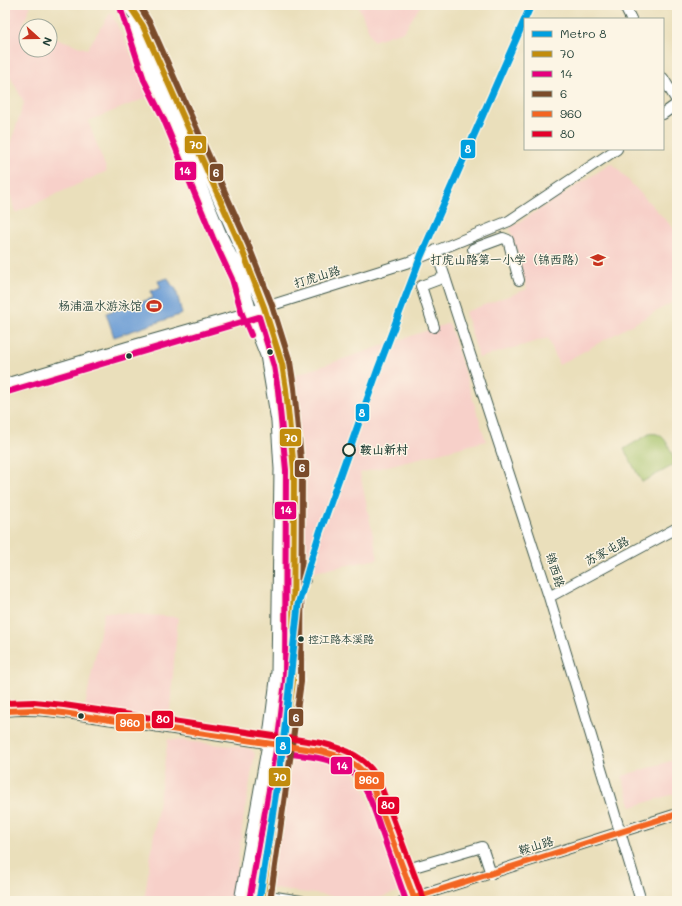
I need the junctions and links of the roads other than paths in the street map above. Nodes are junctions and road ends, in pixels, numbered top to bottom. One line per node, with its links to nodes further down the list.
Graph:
1 (128, 5): 2 (main road); 13 (main road); 14 (main road)
2 (143, 5)
3 (624, 5): 4 (street)
4 (630, 18)
5 (664, 80): 6 (street)
6 (677, 102): 7 (street)
7 (664, 113)
8 (616, 150): 10 (street, 打虎山路)
9 (473, 249): 12 (street)
10 (436, 250): 11 (street, 锦西路); 13 (street, 打虎山路)
11 (445, 277): 15 (street); 18 (street, 锦西路)
12 (519, 280)
13 (264, 307): 14 (street, 打虎山路); 21 (main road)
14 (250, 312): 16 (street, 打虎山路); 20 (main road)
15 (434, 327)
16 (5, 384)
17 (677, 528): 18 (street, 苏家屯路)
18 (549, 597): 23 (street, 锦西路)
19 (5, 711): 20 (street)
20 (269, 744): 21 (street); 26 (main road)
21 (285, 746): 24 (street); 27 (main road)
22 (677, 814): 23 (street, 鞍山路)
23 (620, 833): 25 (street, 鞍山路); 31 (street, 锦西路)
24 (404, 870): 25 (street); 28 (street)
25 (491, 874): 28 (street, 鞍山路)
26 (242, 896): 27 (street)
27 (262, 898): 29 (street)
28 (414, 899): 30 (street, 鞍山路)
29 (301, 901)
30 (403, 901)
31 (641, 901)

